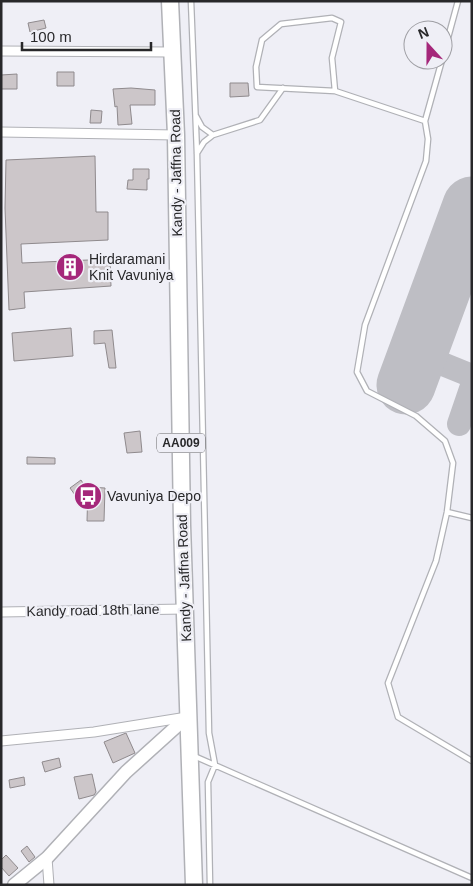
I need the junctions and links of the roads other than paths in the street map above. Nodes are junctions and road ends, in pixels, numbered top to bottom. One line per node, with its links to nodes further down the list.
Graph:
1 (170, 1): 6 (highway, Kandy - Jaffna Road / AA009)
2 (191, 1): 10 (lane)
3 (458, 1): 4 (lane)
4 (453, 20)
5 (1, 51): 6 (street)
6 (171, 52): 13 (highway, Kandy - Jaffna Road / AA009)
7 (439, 70): 11 (lane)
8 (283, 88): 9 (lane); 9 (lane); 14 (lane)
9 (335, 91): 11 (lane)
10 (195, 115): 14 (lane); 15 (lane)
11 (425, 121): 16 (lane)
12 (1, 132): 13 (street)
13 (176, 135): 18 (highway, Kandy - Jaffna Road / AA009)
14 (213, 135): 15 (lane)
15 (197, 154): 24 (lane)
16 (447, 512): 17 (lane); 23 (lane)
17 (472, 518)
18 (185, 608): 19 (street, Kandy road 18th lane); 20 (highway, Kandy - Jaffna Road / AA009)
19 (1, 612)
20 (188, 716): 21 (street); 22 (highway, Kandy - Jaffna Road / AA009); 25 (street)
21 (1, 741)
22 (190, 754): 24 (lane); 29 (highway, Kandy - Jaffna Road / AA009)
23 (472, 761)
24 (215, 765): 26 (lane); 30 (lane)
25 (47, 858): 27 (street); 28 (street)
26 (472, 878)
27 (14, 885)
28 (49, 885)
29 (194, 885)
30 (210, 885)

